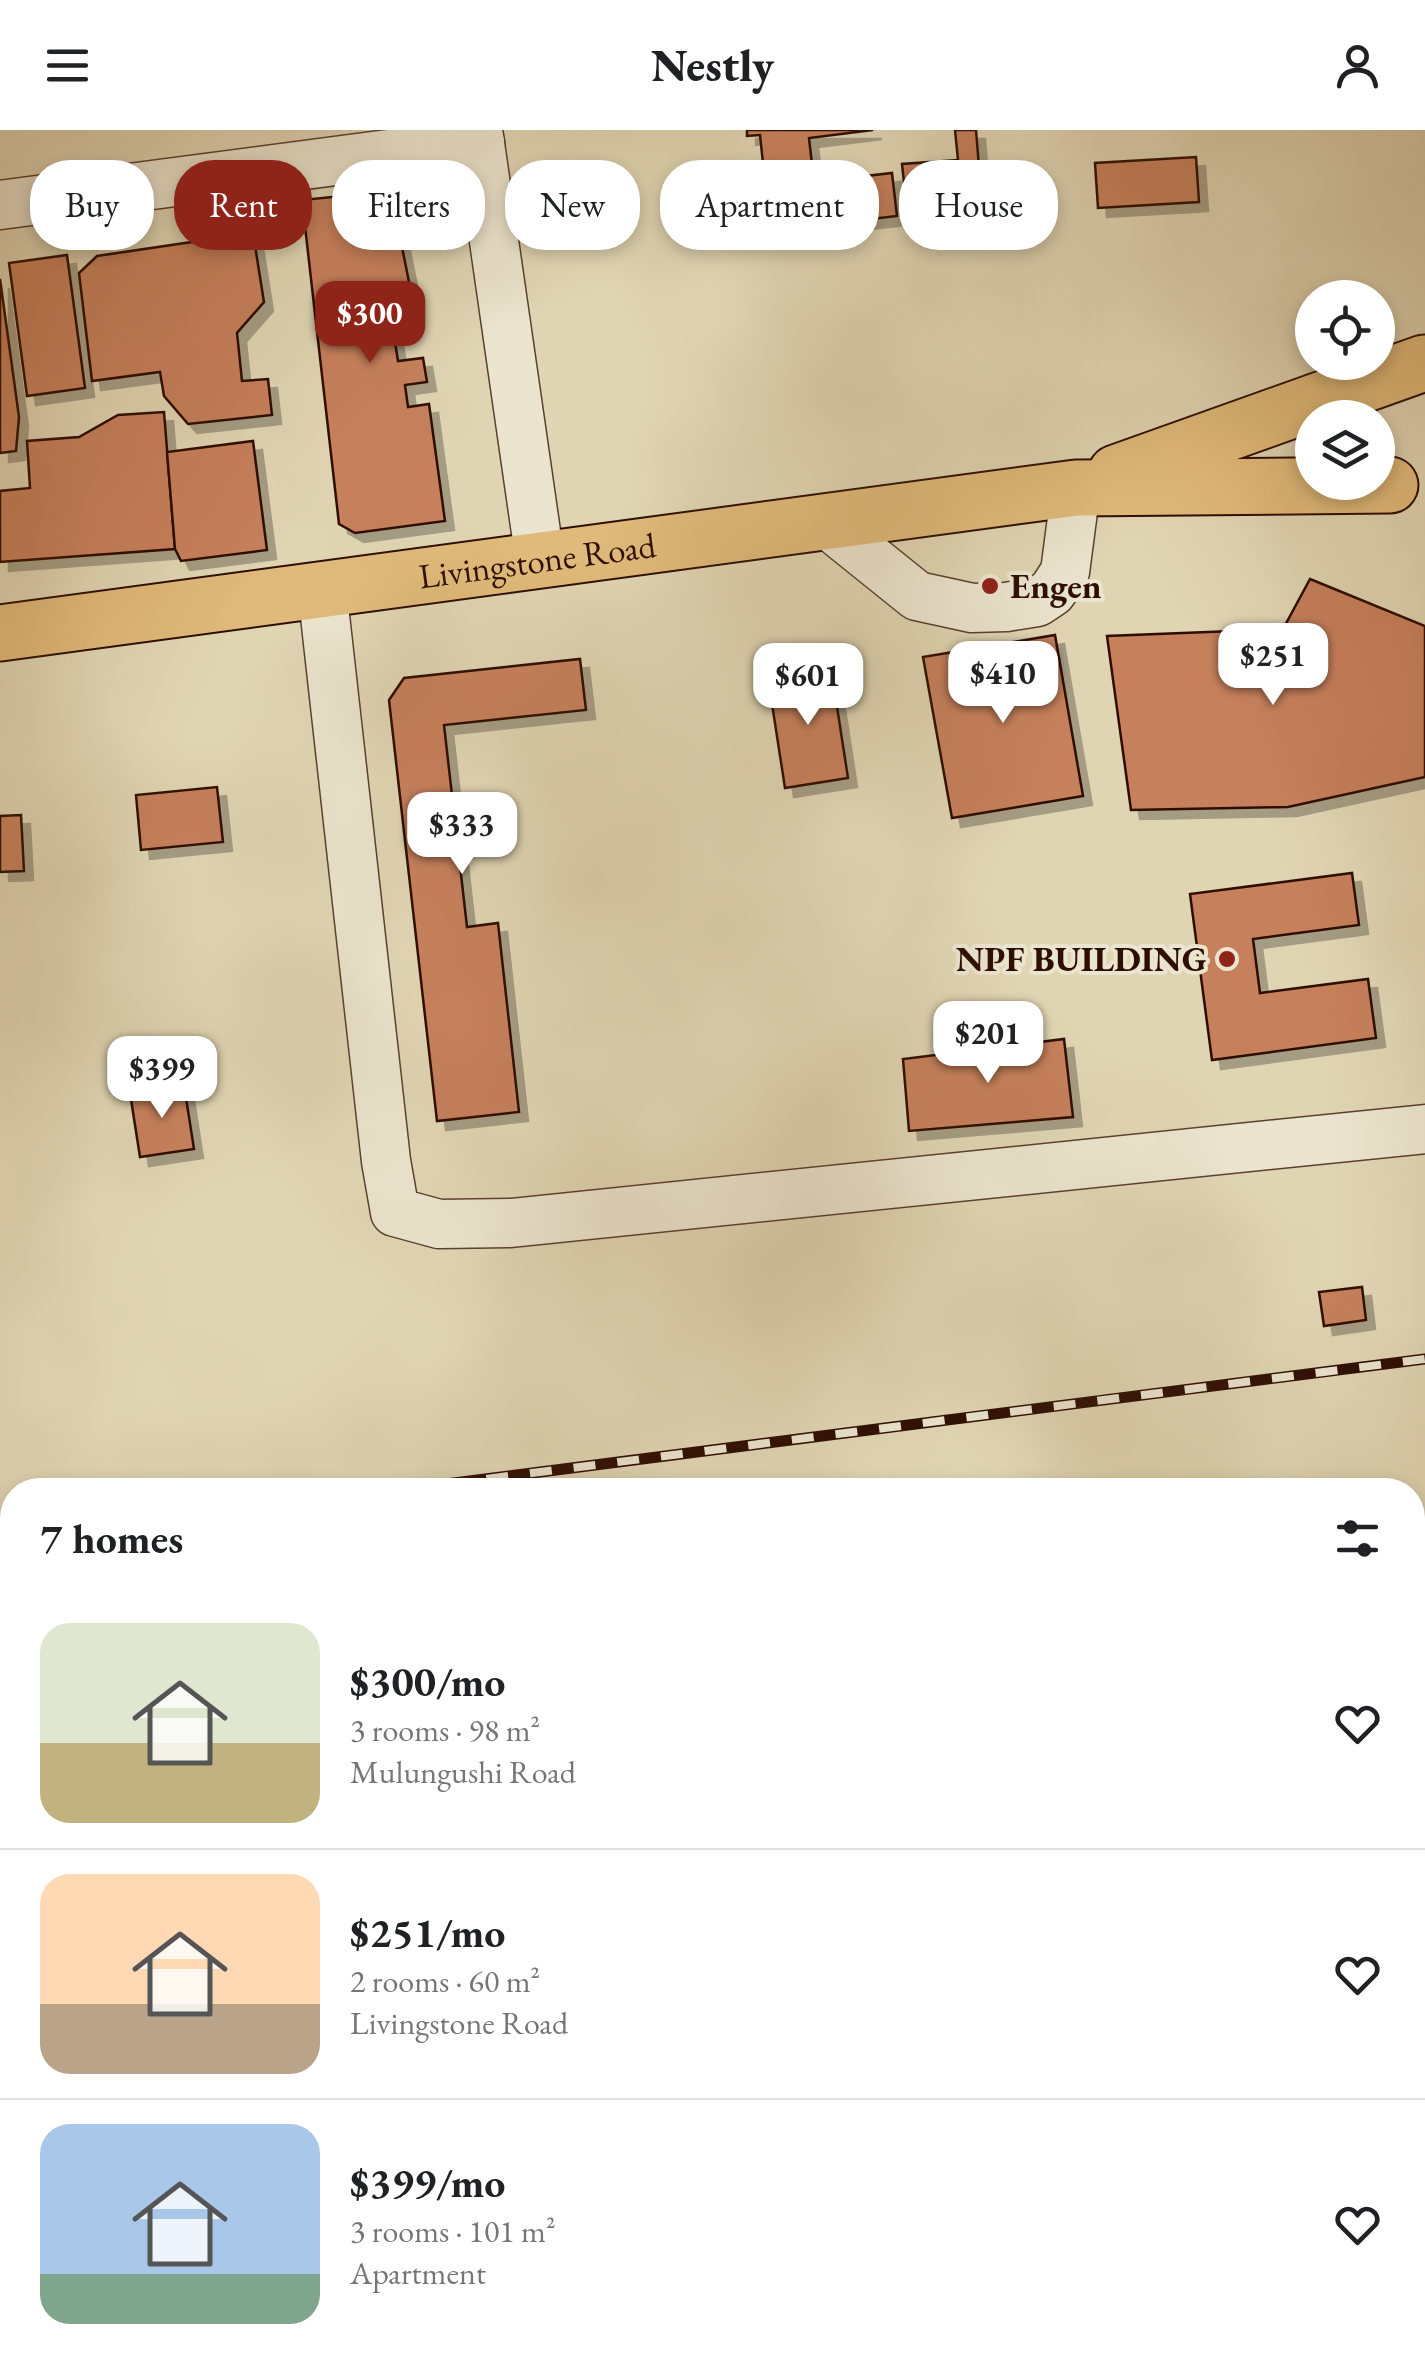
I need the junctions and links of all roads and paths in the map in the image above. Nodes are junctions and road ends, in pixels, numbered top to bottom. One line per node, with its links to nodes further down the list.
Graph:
1 (479, 136): 2 (street); 8 (street)
2 (0, 205)
3 (1424, 362): 4 (main road, Livingstone Road); 6 (main road, Livingstone Road)
4 (1383, 400)
5 (1397, 486): 6 (main road, Livingstone Road)
6 (1076, 488): 7 (main road, Livingstone Road); 7 (street)
7 (825, 522): 8 (main road, Livingstone Road)
8 (540, 560): 9 (main road, Livingstone Road)
9 (322, 589): 10 (main road, Livingstone Road); 11 (street)
10 (0, 633)
11 (1425, 1129)

